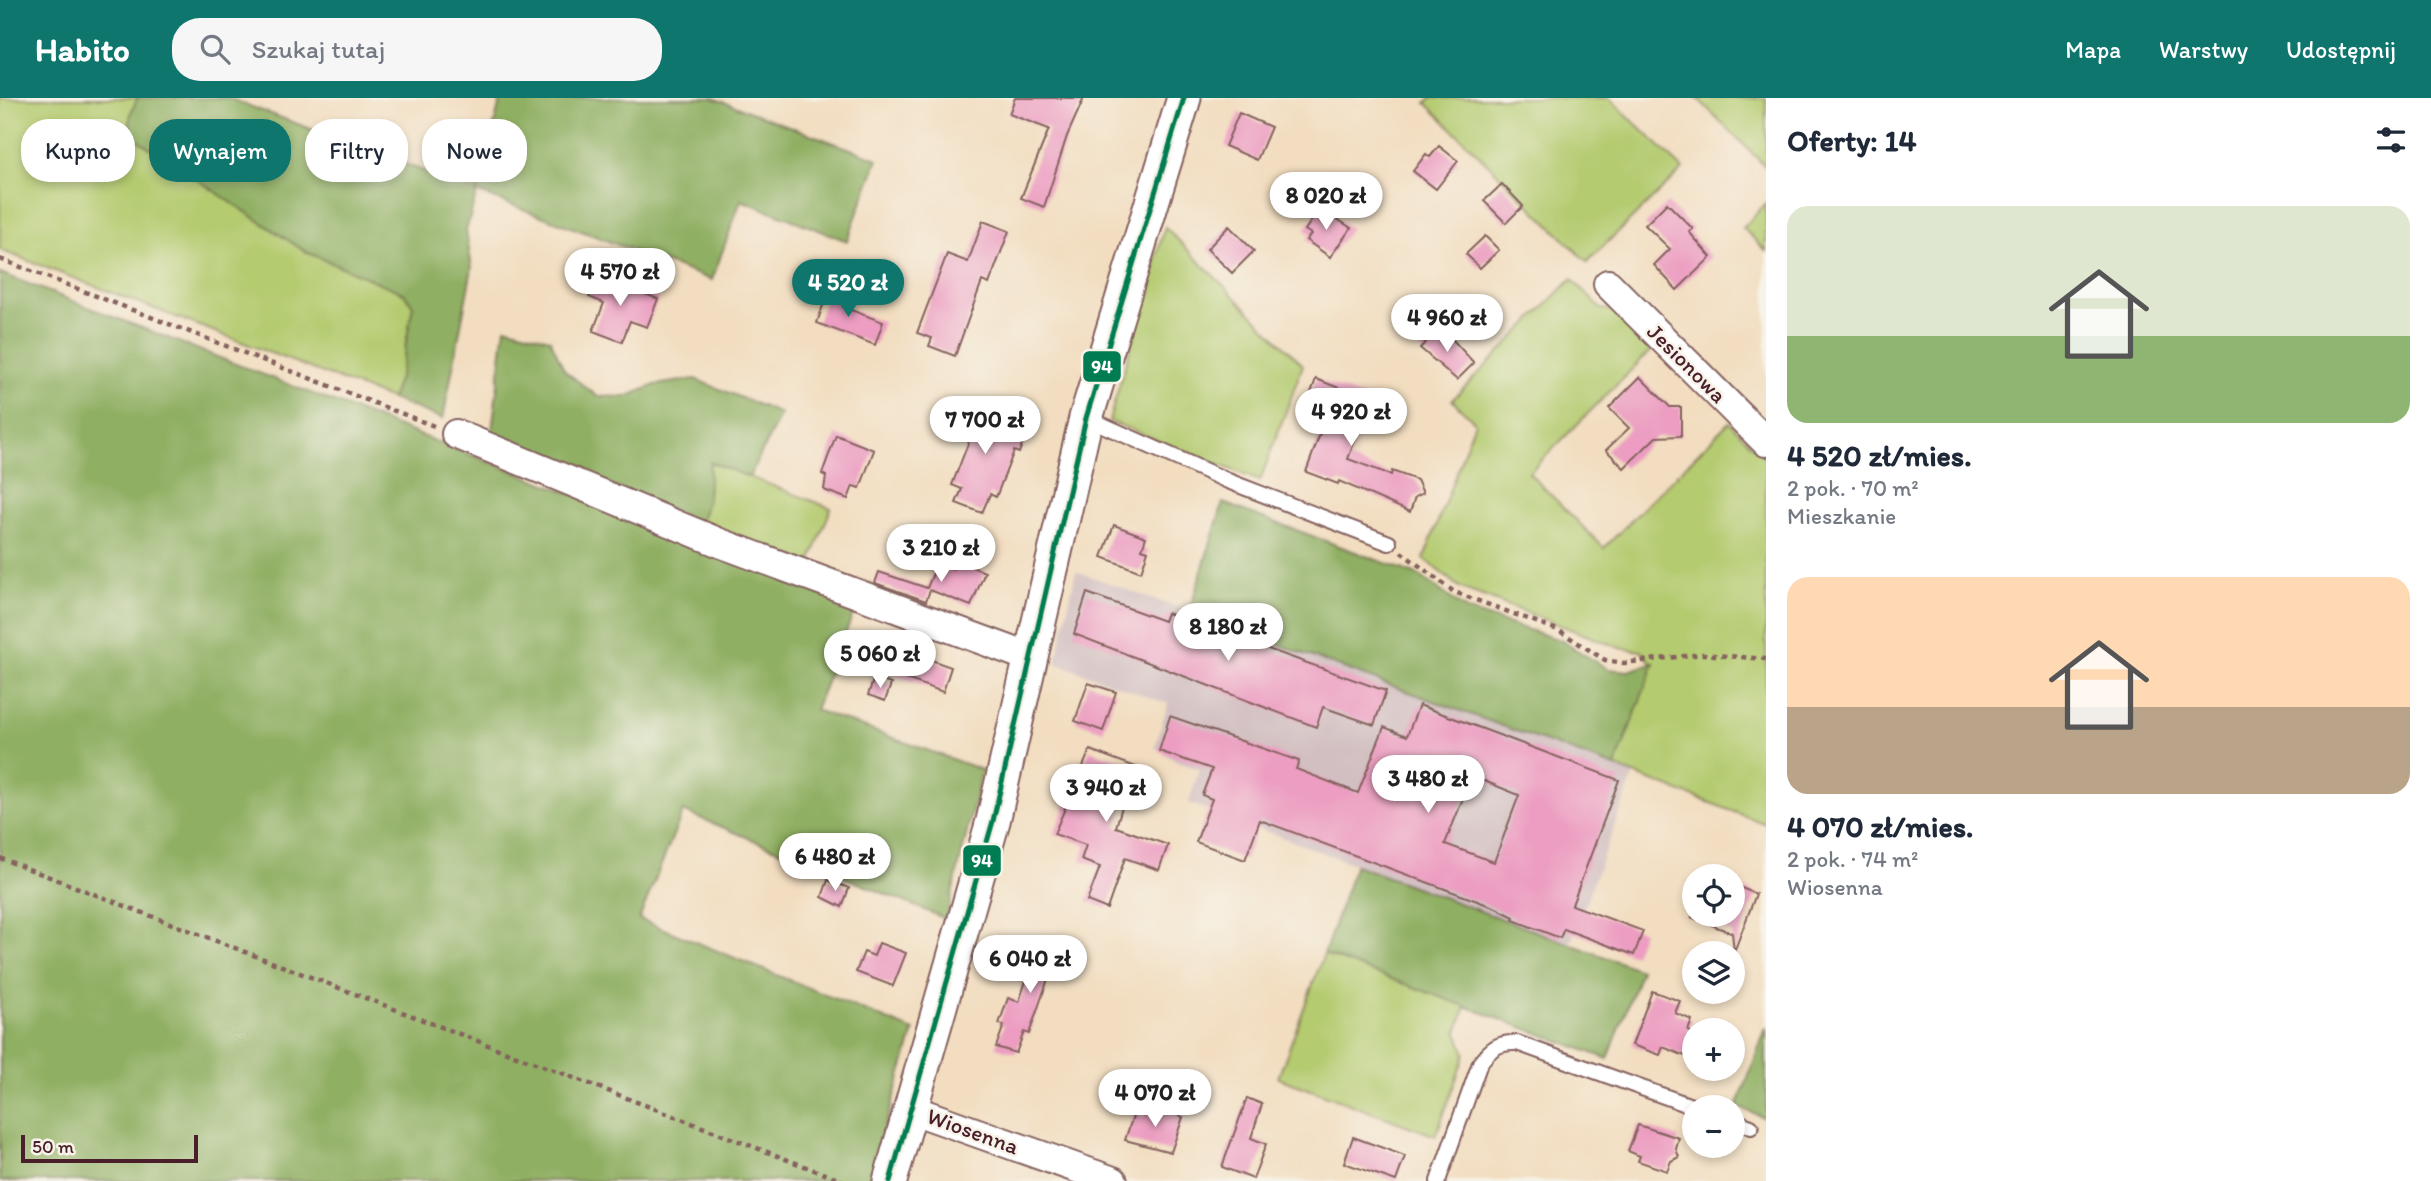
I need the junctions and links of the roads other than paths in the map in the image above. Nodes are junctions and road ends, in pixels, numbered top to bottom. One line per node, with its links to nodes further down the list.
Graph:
1 (1184, 98): 3 (street)
2 (1608, 284): 5 (street, Jesionowa)
3 (1086, 418): 6 (lane); 7 (street)
4 (456, 434): 7 (street)
5 (1766, 442)
6 (1390, 543)
7 (1031, 658): 9 (street)
8 (1682, 1102): 14 (lane)
9 (913, 1110): 12 (street); 13 (street, Wiosenna)
10 (1745, 1125): 11 (lane)
11 (1751, 1127)
12 (890, 1181)
13 (1113, 1181)
14 (1438, 1181)

